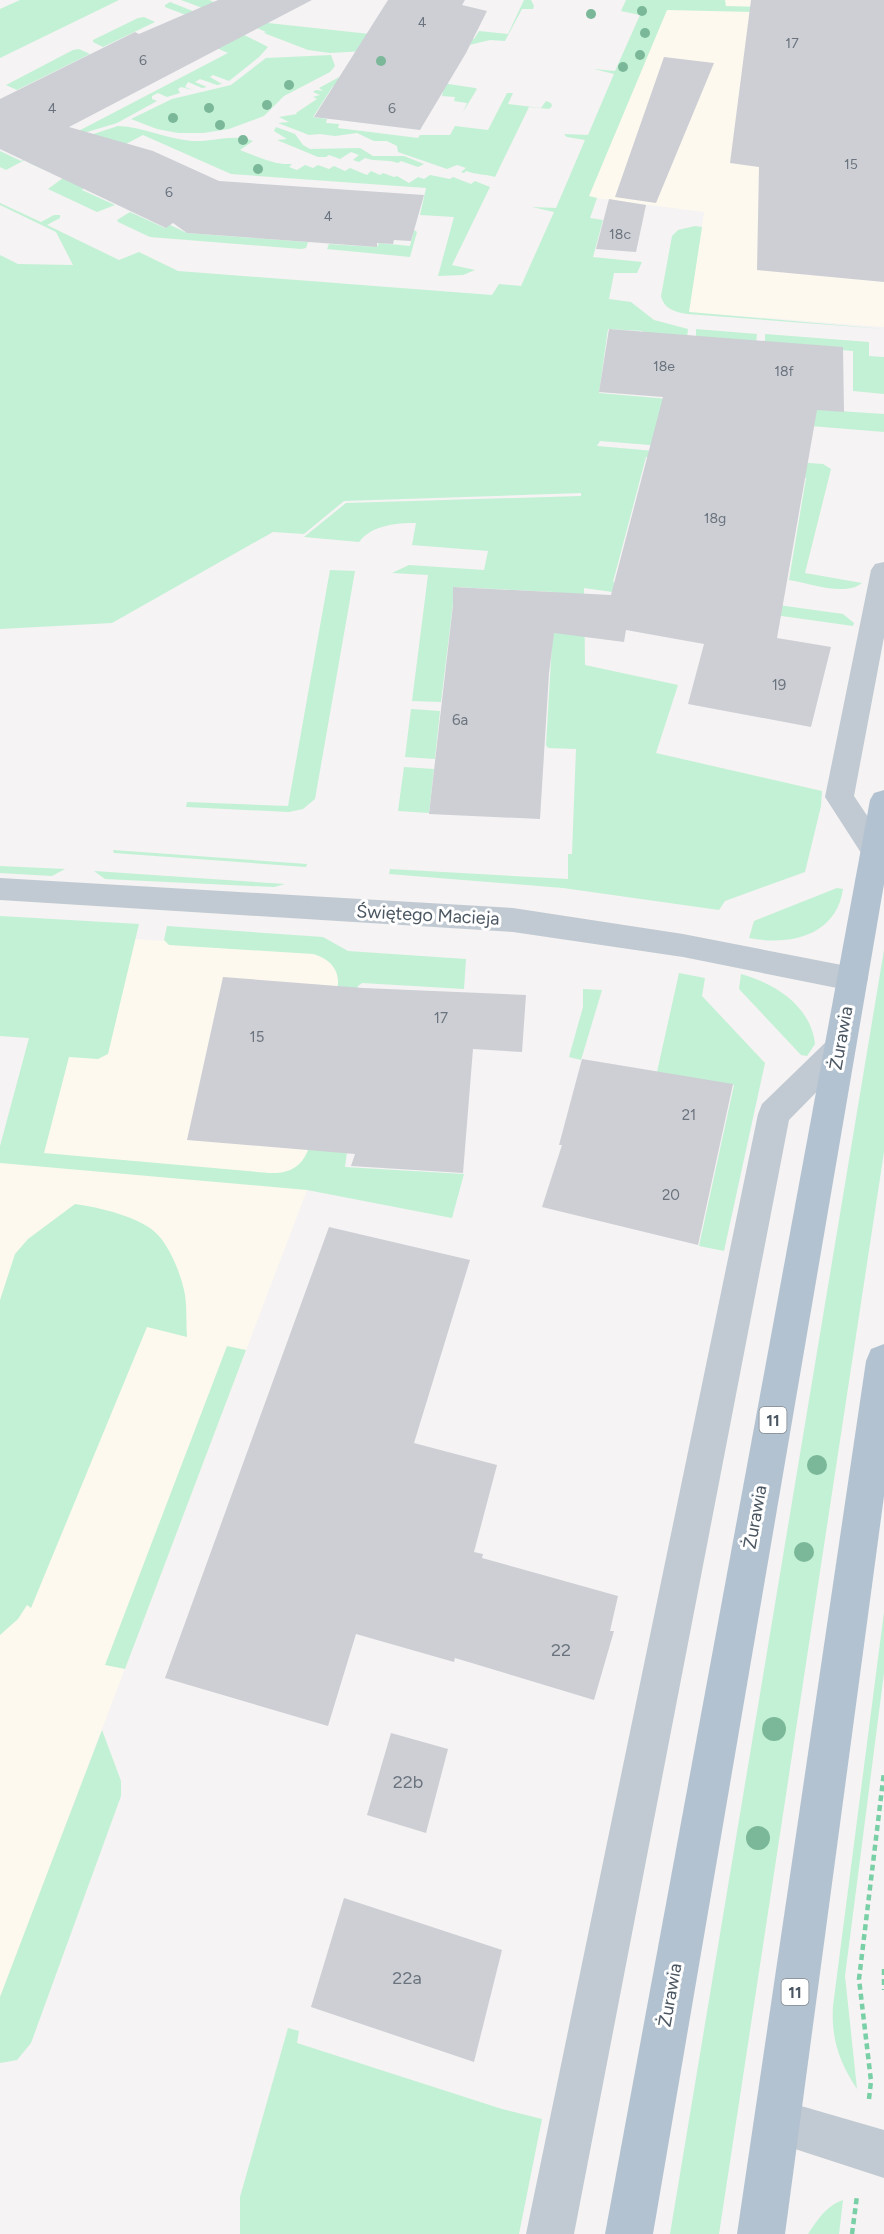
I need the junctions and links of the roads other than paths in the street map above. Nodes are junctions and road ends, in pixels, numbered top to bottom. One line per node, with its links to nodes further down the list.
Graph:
1 (884, 570): 3 (street)
2 (884, 800): 3 (main road, Żurawia / 11)
3 (875, 851): 5 (main road, Żurawia / 11)
4 (0, 889): 5 (street, Świętego Macieja)
5 (852, 979): 6 (main road, Żurawia / 11)
6 (839, 1048): 10 (street); 11 (main road, Żurawia / 11)
7 (884, 1361): 8 (main road, 11)
8 (777, 2122): 9 (street); 12 (main road, 11)
9 (884, 2154)
10 (550, 2234)
11 (629, 2234)
12 (761, 2234)

